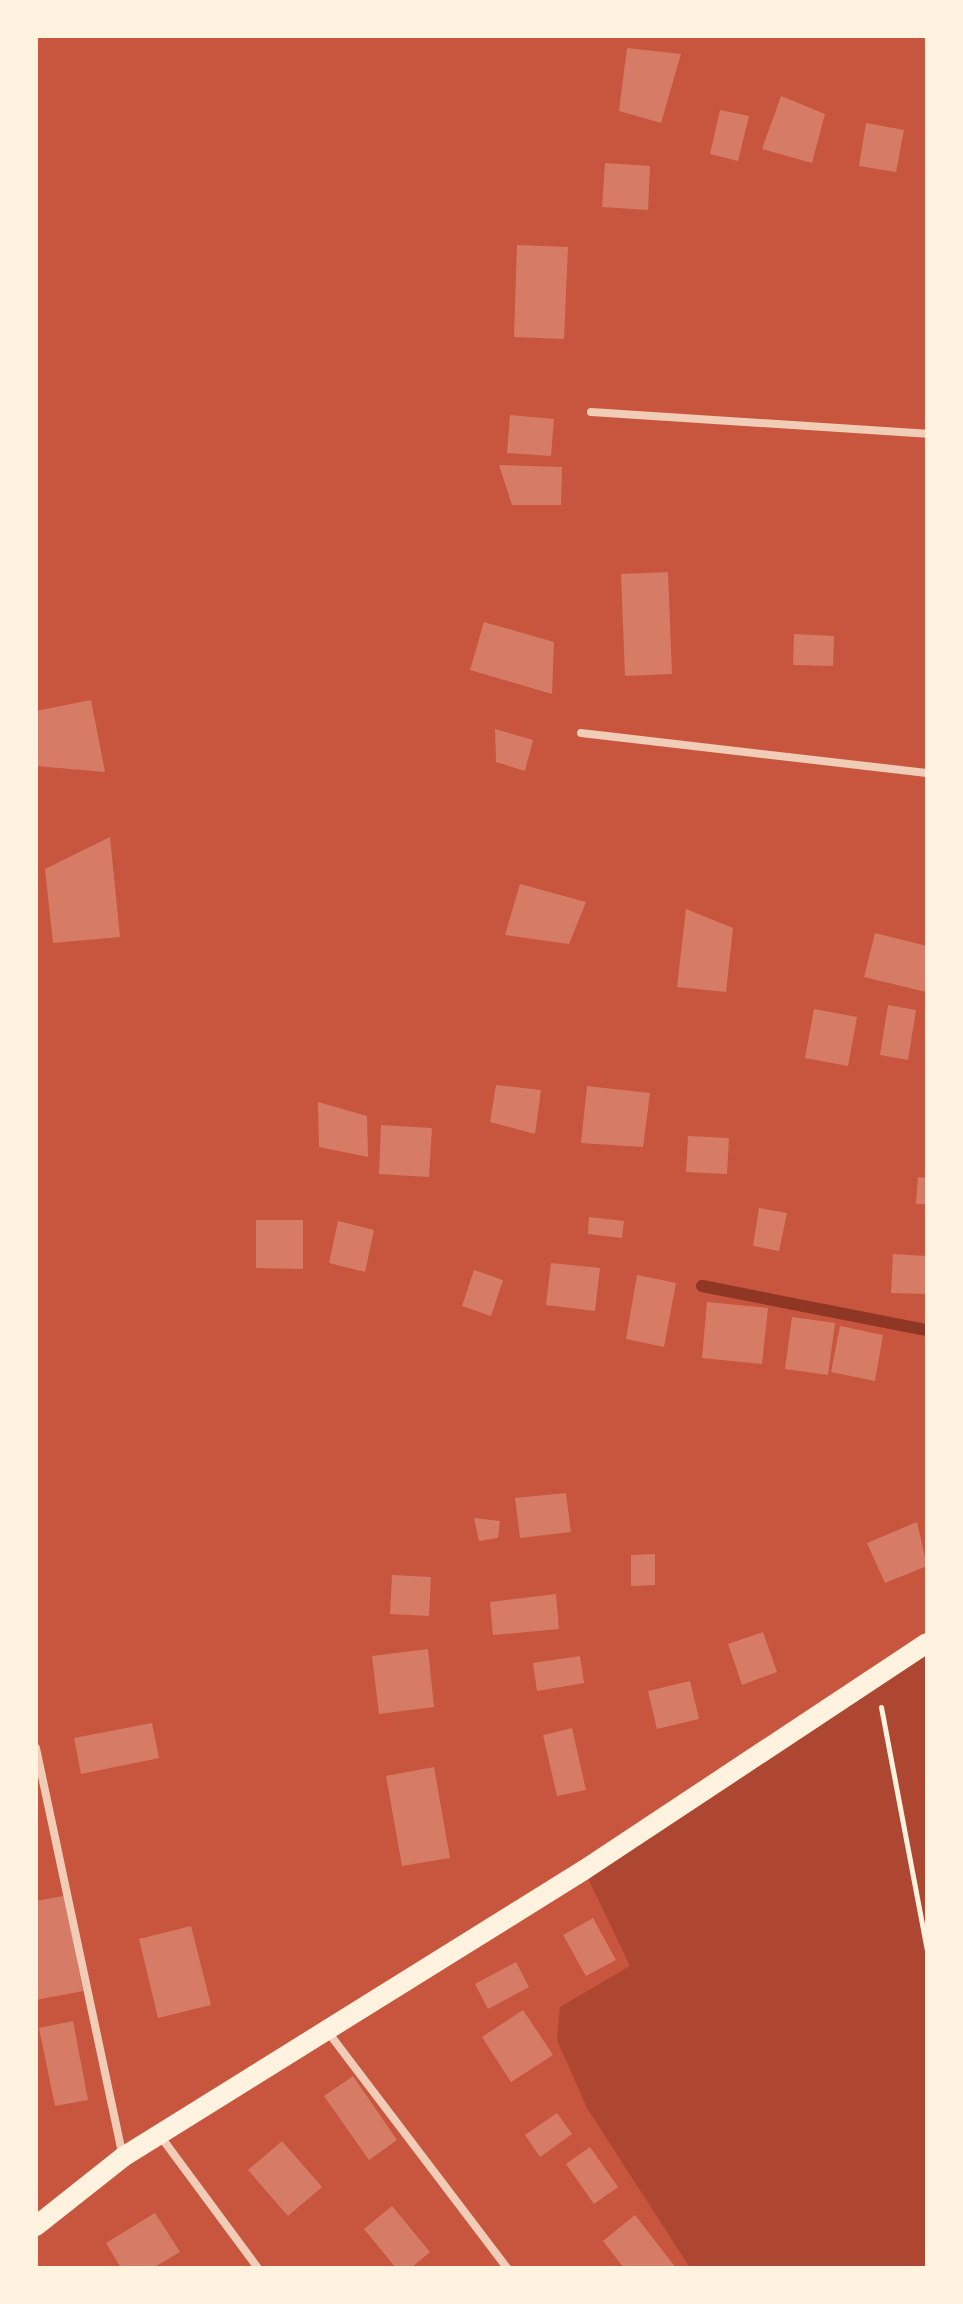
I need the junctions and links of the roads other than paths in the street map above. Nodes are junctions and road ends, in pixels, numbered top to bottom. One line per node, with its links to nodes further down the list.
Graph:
1 (591, 412): 2 (street)
2 (927, 434)
3 (581, 733): 4 (street)
4 (927, 773)
5 (927, 1643): 7 (main road)
6 (36, 1748): 9 (street)
7 (328, 2032): 8 (main road); 12 (street)
8 (159, 2134): 9 (main road); 11 (street)
9 (123, 2157): 10 (main road)
10 (36, 2226)
11 (258, 2268)
12 (507, 2268)

